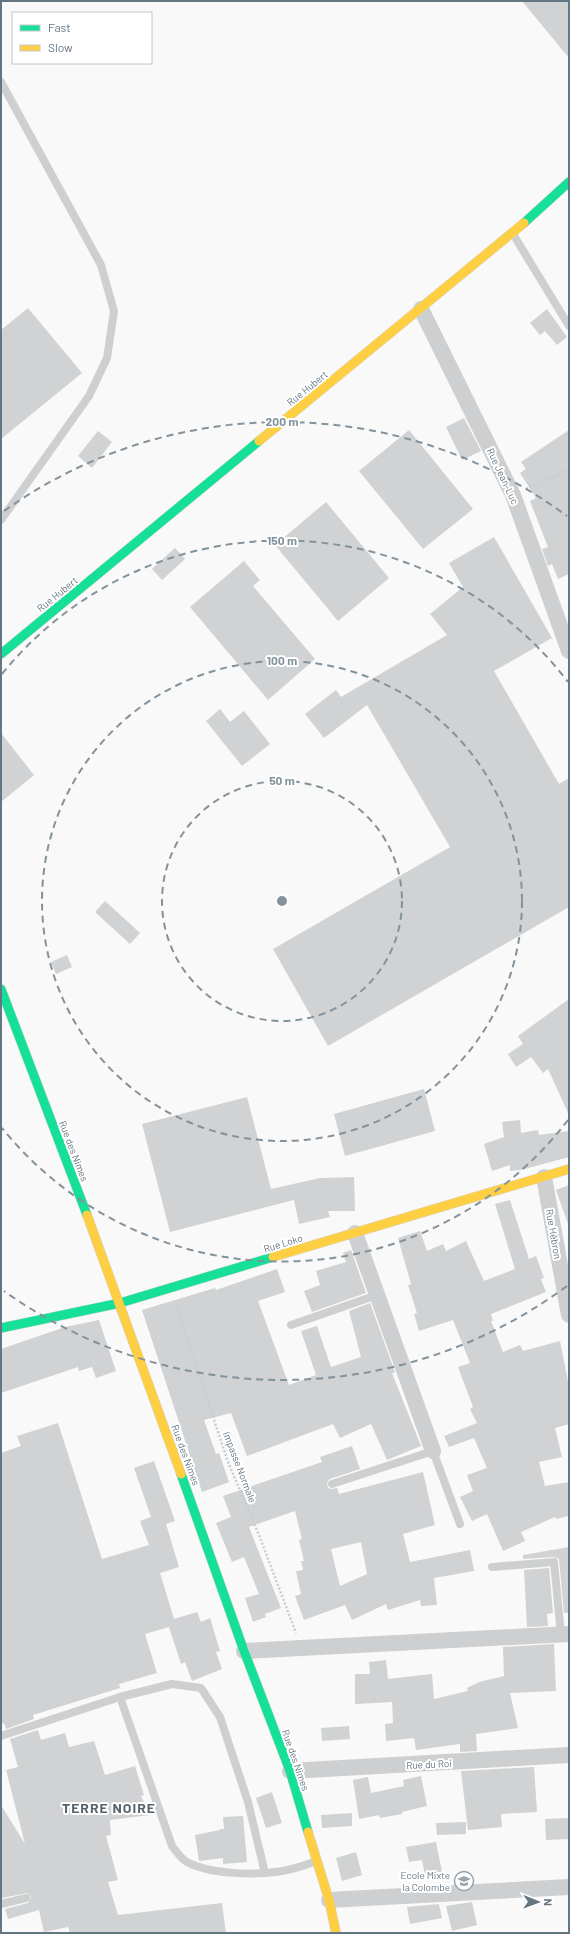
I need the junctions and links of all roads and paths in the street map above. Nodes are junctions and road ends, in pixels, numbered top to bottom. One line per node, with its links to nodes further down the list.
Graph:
1 (1, 82): 8 (lane)
2 (569, 182): 3 (street, Rue Hubert)
3 (512, 233): 4 (street, Rue Hubert); 5 (lane)
4 (421, 308): 7 (street, Rue Jean-Luc); 10 (street, Rue Hubert)
5 (569, 326)
6 (569, 470): 7 (path)
7 (513, 495): 9 (street, Rue Jean-Luc)
8 (1, 520)
9 (569, 651)
10 (1, 654)
11 (1, 989): 17 (street, Rue des Nimes)
12 (569, 1169): 13 (street, Rue Loko)
13 (544, 1177): 14 (street, Rue Loko); 18 (street, Rue Hébron)
14 (355, 1233): 15 (street, Rue Loko); 16 (street)
15 (170, 1288): 17 (street, Rue Loko); 26 (path, Impasse Normale)
16 (377, 1295): 19 (lane); 21 (street)
17 (120, 1303): 20 (street, Rue Loko); 27 (street, Rue des Nimes)
18 (569, 1315)
19 (291, 1325)
20 (1, 1328)
21 (433, 1450): 22 (lane); 23 (lane)
22 (332, 1484)
23 (460, 1524)
24 (492, 1567): 25 (lane)
25 (565, 1635): 26 (street)
26 (302, 1648): 27 (street)
27 (244, 1651): 31 (street, Rue des Nimes)
28 (120, 1697): 29 (lane); 33 (lane); 33 (lane)
29 (1, 1736)
30 (569, 1755): 31 (street, Rue du Roi)
31 (290, 1771): 32 (street, Rue des Nimes)
32 (317, 1862): 33 (lane); 36 (street, Rue des Nimes)
33 (265, 1873)
34 (569, 1887): 36 (street)
35 (26, 1898): 37 (lane)
36 (329, 1900): 38 (street, Rue des Nimes)
37 (1, 1904)
38 (336, 1933)

